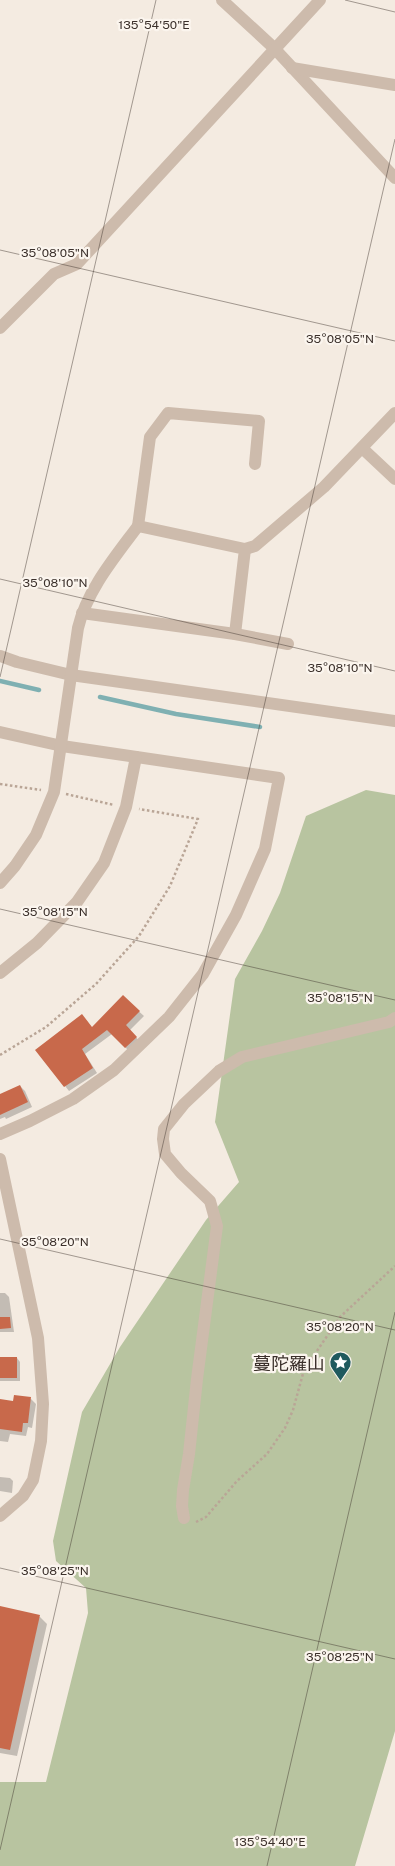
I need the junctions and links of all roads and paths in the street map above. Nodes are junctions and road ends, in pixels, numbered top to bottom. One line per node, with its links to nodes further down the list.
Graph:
1 (222, 0): 3 (street)
2 (320, 0): 3 (street)
3 (274, 48): 4 (street); 7 (street)
4 (292, 68): 5 (street); 6 (street)
5 (395, 85)
6 (395, 178)
7 (0, 328)
8 (395, 413): 9 (street)
9 (362, 448): 11 (street); 13 (street)
10 (254, 464): 12 (street)
11 (395, 479)
12 (138, 526): 13 (street); 14 (street)
13 (245, 549): 15 (street)
14 (82, 612): 15 (street); 18 (street)
15 (235, 634): 16 (street)
16 (288, 644)
17 (0, 656): 18 (street)
18 (71, 675): 19 (street); 21 (street)
19 (395, 721)
20 (0, 732): 21 (street)
21 (62, 746): 22 (street); 24 (street)
22 (136, 757): 25 (street); 30 (street)
23 (0, 784): 24 (path)
24 (54, 792): 25 (path); 26 (street)
25 (126, 807): 27 (street); 29 (path)
26 (0, 882)
27 (0, 973)
28 (395, 1018): 34 (street)
29 (0, 1055)
30 (0, 1134)
31 (0, 1159): 33 (street)
32 (395, 1266): 34 (path)
33 (0, 1516)
34 (184, 1518)

